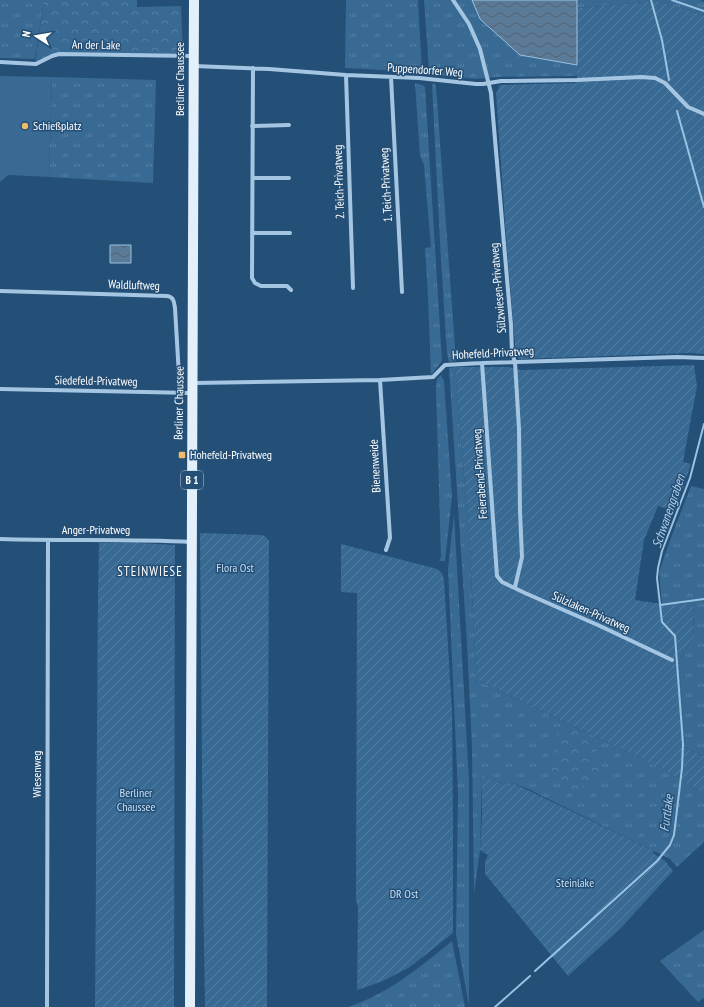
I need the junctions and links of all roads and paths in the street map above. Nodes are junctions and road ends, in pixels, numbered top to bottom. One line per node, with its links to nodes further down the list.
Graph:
1 (194, 0): 3 (main road, Berliner Chaussee / B 1)
2 (453, 0): 8 (street, Sülzwiesen-Privatweg)
3 (194, 61): 4 (street, An der Lake); 5 (street, Puppendorfer Weg); 24 (main road, Berliner Chaussee / B 1)
4 (0, 62)
5 (253, 68): 6 (street, Puppendorfer Weg); 11 (street)
6 (346, 75): 7 (street, Puppendorfer Weg); 16 (street, 2. Teich-Privatweg)
7 (391, 77): 8 (street, Puppendorfer Weg); 19 (street, 1. Teich-Privatweg)
8 (489, 83): 9 (street, Puppendorfer Weg); 21 (street, Sülzwiesen-Privatweg)
9 (704, 114)
10 (289, 125): 11 (street)
11 (252, 126): 12 (street)
12 (253, 178): 13 (street); 14 (street)
13 (289, 178)
14 (252, 233): 15 (street); 17 (street)
15 (290, 233)
16 (353, 288)
17 (291, 290)
18 (0, 291): 26 (street, Waldluftweg)
19 (402, 292)
20 (704, 358): 21 (street, Hohefeld-Privatweg)
21 (515, 362): 22 (street, Hohefeld-Privatweg); 32 (street, Sülzwiesen-Privatweg)
22 (482, 363): 23 (street, Hohefeld-Privatweg); 31 (street, Feierabend-Privatweg)
23 (380, 380): 24 (street, Hohefeld-Privatweg); 30 (street, Bienenweide)
24 (192, 388): 26 (street, Siedefeld-Privatweg); 29 (main road, Berliner Chaussee / B 1)
25 (0, 389): 26 (street, Siedefeld-Privatweg)
26 (180, 393)
27 (0, 539): 28 (street, Anger-Privatweg)
28 (48, 540): 29 (street, Anger-Privatweg); 35 (street, Wiesenweg)
29 (192, 542): 34 (main road, Berliner Chaussee / B 1)
30 (386, 550)
31 (502, 582): 32 (street, Sülzlaken-Privatweg)
32 (515, 587): 33 (street, Sülzlaken-Privatweg)
33 (672, 660)
34 (190, 975): 36 (main road, Berliner Chaussee / B 1); 37 (main road, Berliner Chaussee / B 1)
35 (47, 1007)
36 (190, 1007)
37 (196, 1007)

